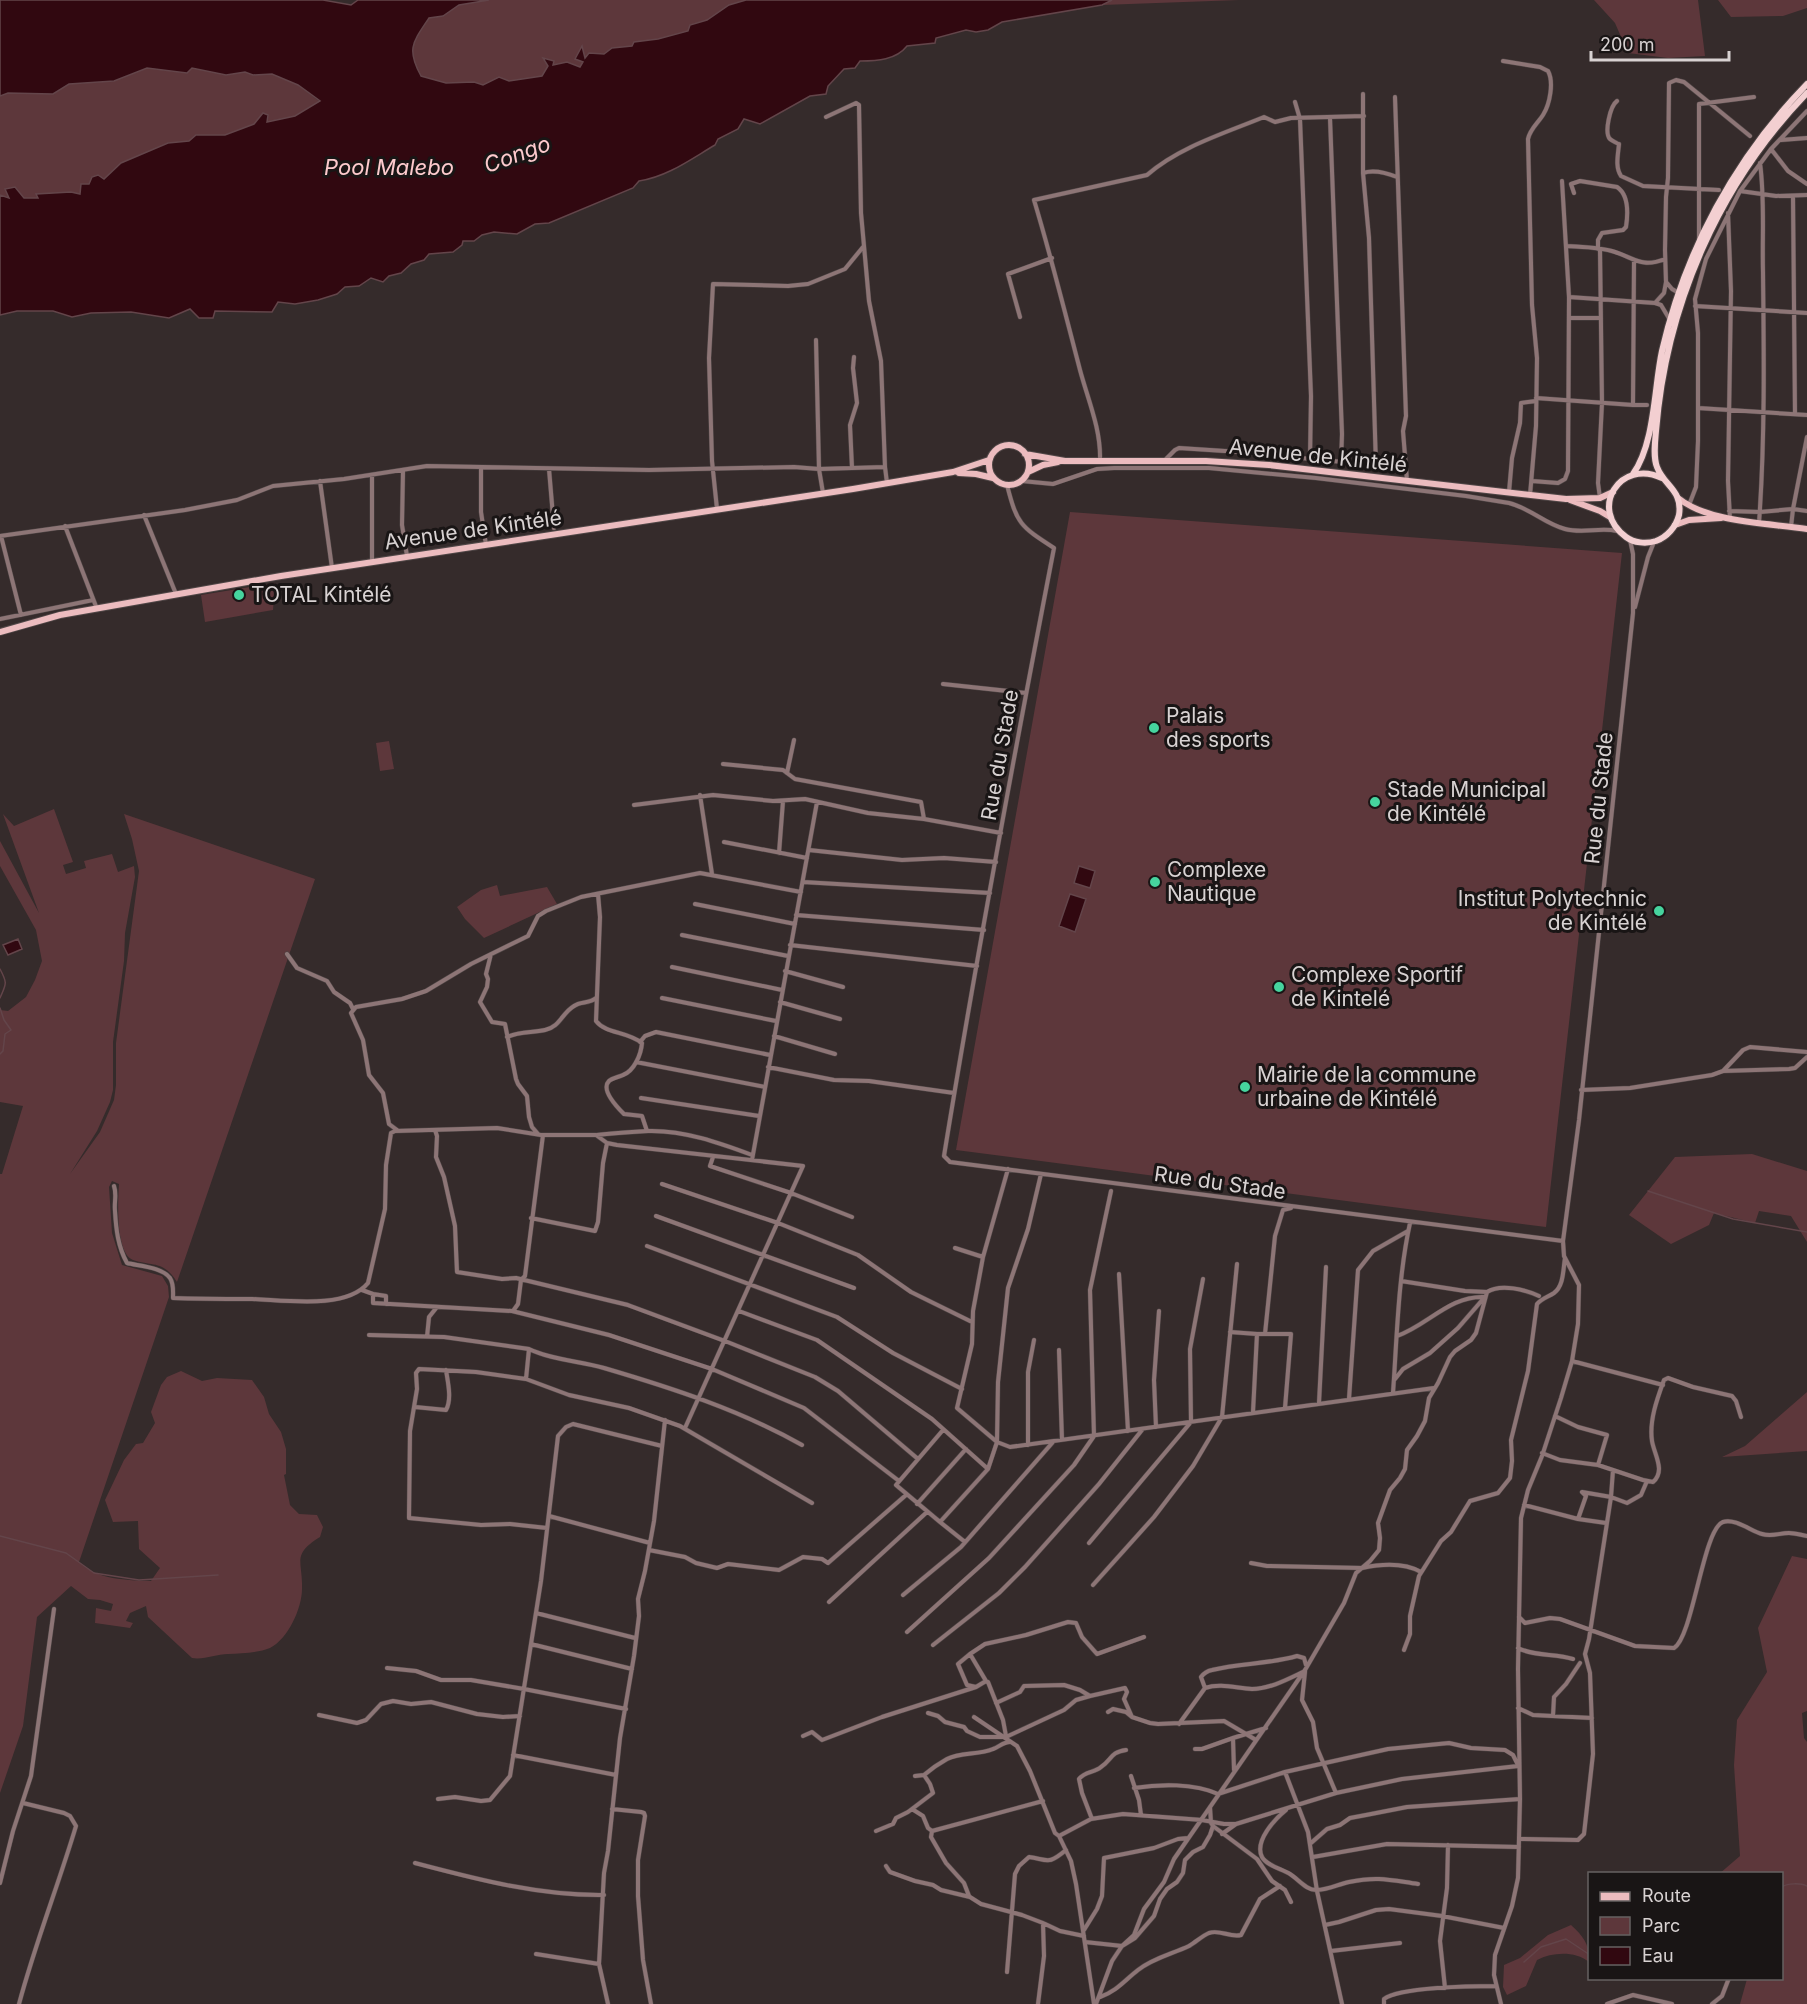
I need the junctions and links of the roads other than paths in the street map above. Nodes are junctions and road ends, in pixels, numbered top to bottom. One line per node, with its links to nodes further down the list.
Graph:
1 (1503, 61): 57 (street)
2 (1807, 84): 33 (highway)
3 (1807, 93): 88 (highway)
4 (1363, 94): 11 (street)
5 (1395, 97): 21 (street)
6 (1754, 98): 9 (street)
7 (1617, 101): 24 (street)
8 (1295, 102): 14 (street)
9 (1707, 102): 15 (street); 24 (street); 25 (street)
10 (1807, 111): 17 (street)
11 (1364, 116): 13 (street); 20 (street)
12 (826, 117): 34 (street)
13 (1330, 118): 14 (street); 74 (street)
14 (1300, 119): 37 (street); 72 (street)
15 (1750, 136)
16 (1807, 138): 17 (street)
17 (1780, 140): 18 (street)
18 (1771, 149): 19 (street); 23 (street)
19 (1760, 162): 27 (street); 29 (street)
20 (1363, 173): 21 (street); 75 (street)
21 (1397, 177): 79 (street)
22 (1562, 181): 35 (street)
23 (1807, 184)
24 (1668, 187): 25 (street); 38 (street)
25 (1699, 189): 26 (street); 33 (street)
26 (1719, 190)
27 (1740, 191): 29 (street); 32 (street)
28 (1574, 193): 36 (street)
29 (1764, 193): 31 (street); 48 (street)
30 (1807, 195): 31 (street)
31 (1793, 196): 49 (street)
32 (1728, 212): 46 (street); 47 (street)
33 (1699, 240): 41 (highway)
34 (864, 246): 76 (street); 81 (street)
35 (1567, 246): 36 (street); 42 (street)
36 (1599, 249): 39 (street); 43 (street)
37 (1052, 258): 51 (street); 70 (street)
38 (1665, 259): 39 (street); 40 (street)
39 (1634, 261): 44 (street)
40 (1666, 282): 41 (street); 45 (street)
41 (1679, 293): 54 (highway)
42 (1569, 297): 43 (street); 52 (street)
43 (1601, 299): 44 (street); 53 (street)
44 (1633, 302): 45 (street); 60 (street)
45 (1655, 303): 54 (street)
46 (1695, 306): 47 (street); 62 (street)
47 (1731, 308): 48 (street); 63 (street)
48 (1764, 310): 49 (street); 64 (street)
49 (1793, 312): 50 (street); 65 (street)
50 (1807, 313)
51 (1020, 317)
52 (1569, 318): 53 (street); 58 (street)
53 (1601, 318): 59 (street)
54 (1670, 320): 86 (highway)
55 (816, 340): 82 (street)
56 (854, 357): 78 (street)
57 (1536, 400): 58 (street); 92 (street); 98 (street)
58 (1569, 400): 59 (street); 92 (street)
59 (1602, 403): 60 (street); 100 (street)
60 (1633, 405): 61 (street)
61 (1647, 405)
62 (1698, 408): 63 (street); 103 (street)
63 (1730, 410): 64 (street); 106 (street)
64 (1763, 412): 65 (street); 108 (street)
65 (1795, 414): 66 (street)
66 (1807, 415)
67 (1807, 437): 105 (street)
68 (1025, 454): 69 (main road, Avenue de Kintélé); 73 (main road, Avenue de Kintélé); 85 (main road)
69 (990, 460): 84 (main road, Avenue de Kintélé); 89 (main road)
70 (1100, 460): 71 (main road, Avenue de Kintélé); 73 (main road, Avenue de Kintélé)
71 (1164, 460): 72 (street); 93 (main road, Avenue de Kintélé)
72 (1310, 460): 74 (street)
73 (1065, 461): 85 (main road, Avenue de Kintélé)
74 (1341, 463): 75 (street)
75 (1376, 466): 79 (street)
76 (885, 467): 78 (street); 94 (street)
77 (481, 468): 80 (street); 83 (street); 122 (street)
78 (852, 468): 82 (street)
79 (1406, 468): 93 (street)
80 (549, 469): 81 (street); 116 (street)
81 (713, 469): 82 (street); 104 (street)
82 (819, 469): 97 (street)
83 (403, 471): 87 (street); 123 (street)
84 (953, 472): 89 (main road, Avenue de Kintélé); 94 (main road, Avenue de Kintélé)
85 (1028, 472): 91 (main road)
86 (1633, 474): 88 (highway); 96 (highway)
87 (372, 475): 90 (street); 124 (street)
88 (1662, 478): 101 (highway)
89 (994, 479): 95 (main road, Avenue de Kintélé)
90 (320, 481): 109 (street); 125 (street)
91 (1022, 481): 95 (main road); 118 (street)
92 (1532, 481): 99 (street)
93 (1407, 482): 98 (main road, Avenue de Kintélé)
94 (887, 483): 97 (main road, Avenue de Kintélé)
95 (1007, 485): 134 (street, Rue du Stade)
96 (1613, 492): 100 (main road, Avenue de Kintélé); 110 (highway)
97 (824, 493): 104 (main road, Avenue de Kintélé)
98 (1509, 493): 99 (main road, Avenue de Kintélé)
99 (1530, 495): 102 (main road, Avenue de Kintélé)
100 (1600, 498): 102 (main road, Avenue de Kintélé)
101 (1678, 498): 103 (main road); 113 (highway)
102 (1566, 499): 110 (main road, Avenue de Kintélé)
103 (1689, 505): 111 (main road)
104 (717, 509): 122 (main road, Avenue de Kintélé)
105 (1792, 509): 107 (street); 108 (street); 115 (street)
106 (1729, 511): 108 (street); 111 (street)
107 (1807, 511)
108 (1760, 512): 112 (street)
109 (144, 515): 114 (street); 126 (street)
110 (1610, 517): 118 (highway)
111 (1727, 519): 112 (main road); 113 (main road)
112 (1759, 523): 115 (main road)
113 (1675, 525): 121 (highway)
114 (65, 526): 119 (street); 127 (street)
115 (1791, 527): 117 (main road)
116 (554, 528)
117 (1807, 529)
118 (1617, 531): 120 (highway)
119 (1, 536): 130 (street)
120 (1630, 540): 121 (highway); 129 (street, Rue du Stade)
121 (1654, 542): 129 (street, Rue du Stade)
122 (486, 545): 123 (main road, Avenue de Kintélé)
123 (407, 556): 124 (main road, Avenue de Kintélé)
124 (372, 561): 125 (main road, Avenue de Kintélé)
125 (332, 568): 126 (main road, Avenue de Kintélé)
126 (176, 594): 128 (main road, Avenue de Kintélé)
127 (93, 600): 128 (street); 130 (street)
128 (97, 609): 132 (main road, Avenue de Kintélé)
129 (1633, 613): 187 (street, Rue du Stade)
130 (21, 615): 131 (street)
131 (0, 619)
132 (0, 632)
133 (944, 684): 134 (street)
134 (1026, 693): 143 (street, Rue du Stade)
135 (794, 740): 137 (street)
136 (723, 764): 137 (street)
137 (787, 774): 142 (street)
138 (699, 795): 139 (street); 141 (street); 149 (street)
139 (783, 801): 140 (street); 146 (street)
140 (817, 802): 142 (street); 145 (street)
141 (634, 805)
142 (924, 819): 143 (street)
143 (1001, 833): 148 (street, Rue du Stade)
144 (724, 842): 146 (street)
145 (809, 850): 147 (street); 148 (street)
146 (778, 853): 147 (street)
147 (807, 858): 150 (street)
148 (996, 862): 152 (street, Rue du Stade)
149 (712, 874): 151 (street); 153 (street)
150 (803, 882): 151 (street); 152 (street)
151 (801, 892): 155 (street)
152 (990, 893): 157 (street, Rue du Stade)
153 (598, 894): 161 (street); 168 (street)
154 (695, 904): 156 (street)
155 (796, 915): 156 (street); 157 (street)
156 (795, 924): 159 (street)
157 (984, 930): 163 (street, Rue du Stade)
158 (682, 936): 162 (street)
159 (790, 945): 162 (street); 163 (street)
160 (287, 954): 172 (street)
161 (491, 954): 172 (street); 177 (street)
162 (788, 956): 165 (street)
163 (977, 966): 188 (street, Rue du Stade)
164 (672, 967): 167 (street)
165 (785, 971): 166 (street); 167 (street)
166 (843, 987)
167 (782, 990): 170 (street)
168 (597, 998): 171 (street); 173 (street)
169 (662, 998): 175 (street)
170 (780, 1002): 174 (street); 175 (street)
171 (586, 1004): 173 (street); 177 (street)
172 (352, 1009): 192 (street)
173 (596, 1014): 178 (street)
174 (840, 1019)
175 (776, 1021): 176 (street)
176 (774, 1036): 180 (street); 181 (street)
177 (507, 1037): 194 (street)
178 (640, 1042): 181 (street); 183 (street)
179 (1807, 1052): 185 (street)
180 (835, 1054)
181 (770, 1055): 184 (street)
182 (1807, 1057): 185 (street)
183 (636, 1062): 186 (street); 193 (street)
184 (768, 1067): 186 (street); 188 (street)
185 (1723, 1071): 187 (street)
186 (765, 1087): 190 (street)
187 (1581, 1090): 212 (street, Rue du Stade)
188 (954, 1093): 199 (street, Rue du Stade)
189 (641, 1098): 190 (street)
190 (759, 1116): 198 (street)
191 (435, 1130): 192 (street); 194 (street); 221 (street)
192 (397, 1131): 226 (street)
193 (647, 1131): 195 (street); 198 (street)
194 (541, 1135): 195 (street); 208 (street)
195 (596, 1135): 196 (street)
196 (607, 1143): 197 (street); 208 (street)
197 (713, 1157): 198 (street); 204 (street)
198 (752, 1158): 204 (street)
199 (1008, 1169): 200 (street, Rue du Stade); 216 (street)
200 (1041, 1174): 205 (street, Rue du Stade); 273 (street)
201 (662, 1184): 209 (street)
202 (114, 1186): 226 (street)
203 (1111, 1191): 271 (street)
204 (791, 1193): 207 (street); 209 (street)
205 (1293, 1208): 210 (street, Rue du Stade); 237 (street)
206 (656, 1215): 215 (street)
207 (852, 1217)
208 (531, 1218): 221 (street)
209 (778, 1223): 215 (street); 235 (street)
210 (1410, 1223): 211 (street); 212 (street, Rue du Stade)
211 (1408, 1231): 223 (street); 256 (street)
212 (1563, 1241): 217 (street)
213 (647, 1246): 224 (street)
214 (955, 1248): 216 (street)
215 (765, 1254): 224 (street); 225 (street)
216 (983, 1257): 235 (street)
217 (1565, 1257): 246 (street); 304 (street)
218 (1237, 1264): 236 (street)
219 (1326, 1267): 257 (street)
220 (1119, 1274): 270 (street)
221 (523, 1278): 232 (street); 243 (street)
222 (1203, 1280): 265 (street)
223 (1401, 1281): 228 (street); 240 (street)
224 (751, 1284): 233 (street); 253 (street)
225 (854, 1288)
226 (362, 1290): 227 (street)
227 (373, 1294): 230 (street); 230 (street)
228 (1486, 1295): 229 (street); 240 (street); 250 (street); 252 (street)
229 (1539, 1296)
230 (386, 1304): 231 (street)
231 (438, 1307): 232 (street); 241 (street)
232 (512, 1311): 247 (street)
233 (738, 1311): 243 (street); 269 (street)
234 (1159, 1311): 266 (street)
235 (972, 1322): 253 (street)
236 (1230, 1332): 239 (street); 262 (street)
237 (1265, 1334): 239 (street); 259 (street)
238 (369, 1335): 241 (street)
239 (1257, 1335): 260 (street)
240 (1397, 1336): 250 (street)
241 (427, 1337): 244 (street)
242 (1034, 1340): 276 (street)
243 (725, 1341): 247 (street); 280 (street)
244 (529, 1348): 249 (street); 255 (street)
245 (1059, 1350): 272 (street)
246 (1572, 1361): 251 (street); 261 (street)
247 (712, 1369): 255 (street); 284 (street)
248 (447, 1370): 249 (street); 258 (street); 258 (street)
249 (526, 1379): 264 (street)
250 (1394, 1380): 254 (street)
251 (1663, 1385): 263 (street); 285 (street)
252 (1435, 1388): 254 (street); 303 (street)
253 (962, 1389): 273 (street)
254 (1393, 1393): 256 (street)
255 (698, 1399): 267 (street); 275 (street)
256 (1349, 1399): 257 (street)
257 (1319, 1403): 259 (street)
258 (415, 1407): 296 (street)
259 (1286, 1408): 260 (street)
260 (1253, 1412): 262 (street)
261 (1555, 1416): 279 (street); 281 (street)
262 (1222, 1417): 265 (street); 305 (street)
263 (1741, 1417)
264 (665, 1420): 267 (street); 277 (street)
265 (1191, 1422): 266 (street); 300 (street)
266 (1156, 1427): 268 (street)
267 (685, 1428): 288 (street)
268 (1142, 1429): 270 (street); 316 (street)
269 (944, 1430): 278 (street); 280 (street)
270 (1128, 1431): 271 (street)
271 (1094, 1436): 272 (street); 312 (street)
272 (1062, 1440): 274 (street)
273 (997, 1442): 276 (street); 282 (street)
274 (1053, 1442): 276 (street); 298 (street)
275 (802, 1445)
276 (1028, 1445)
277 (662, 1446): 292 (street); 299 (street)
278 (966, 1449): 282 (street); 289 (street)
279 (1541, 1453): 281 (street); 290 (street)
280 (918, 1459): 284 (street)
281 (1598, 1465): 283 (street)
282 (988, 1469): 294 (street)
283 (1613, 1470): 285 (street); 287 (street)
284 (899, 1481): 286 (street)
285 (1647, 1481): 287 (street)
286 (906, 1495): 289 (street); 301 (street)
287 (1611, 1497): 293 (street); 295 (street)
288 (812, 1503)
289 (917, 1504): 291 (street)
290 (1524, 1505): 293 (street); 310 (street)
291 (927, 1512): 294 (street); 307 (street)
292 (549, 1516): 296 (street); 299 (street)
293 (1578, 1519): 295 (street)
294 (939, 1522): 298 (street)
295 (1606, 1523): 311 (street)
296 (547, 1528): 309 (street)
297 (1807, 1536): 311 (street)
298 (965, 1542): 306 (street)
299 (650, 1543): 301 (street)
300 (1089, 1543)
301 (649, 1550): 314 (street)
302 (1251, 1563): 303 (street)
303 (1362, 1568): 304 (street); 324 (street)
304 (1421, 1572): 318 (street)
305 (1093, 1585)
306 (903, 1595)
307 (830, 1602)
308 (54, 1609): 366 (street)
309 (536, 1613): 314 (street); 315 (street)
310 (1519, 1616): 311 (street); 317 (street)
311 (1590, 1629): 340 (street)
312 (907, 1632)
313 (1144, 1637): 319 (street)
314 (635, 1638): 323 (street)
315 (531, 1644): 323 (street); 328 (street)
316 (933, 1645)
317 (1518, 1648): 320 (street); 331 (street)
318 (1404, 1650)
319 (970, 1654): 325 (street); 326 (street)
320 (1573, 1659)
321 (1580, 1663): 337 (street)
322 (387, 1668): 328 (street)
323 (632, 1669): 332 (street)
324 (1305, 1670): 327 (street); 327 (street); 342 (street); 352 (street)
325 (986, 1681): 326 (street); 330 (street)
326 (976, 1687): 344 (street)
327 (1205, 1688): 341 (street)
328 (524, 1689): 332 (street); 336 (street)
329 (1090, 1696): 330 (street); 339 (street); 345 (street)
330 (996, 1703): 345 (street)
331 (1518, 1708): 337 (street); 353 (street)
332 (626, 1709): 356 (street)
333 (1108, 1712): 339 (street)
334 (928, 1713): 345 (street)
335 (319, 1715): 336 (street)
336 (520, 1716): 351 (street)
337 (1553, 1716): 340 (street)
338 (974, 1717): 345 (street)
339 (1132, 1717): 341 (street)
340 (1592, 1718): 383 (street)
341 (1179, 1724): 343 (street)
342 (1266, 1728): 343 (street); 347 (street)
343 (1246, 1734): 346 (street); 347 (street)
344 (803, 1736)
345 (1006, 1737): 348 (street)
346 (1233, 1738): 349 (street); 354 (street)
347 (1257, 1740): 354 (street)
348 (1013, 1742): 357 (street); 365 (street)
349 (1195, 1749)
350 (1126, 1750): 373 (street)
351 (513, 1755): 356 (street); 363 (street)
352 (1325, 1763): 353 (street); 355 (street); 361 (street)
353 (1518, 1766): 361 (street); 364 (street)
354 (1234, 1771): 362 (street)
355 (1285, 1772): 362 (street); 368 (street)
356 (616, 1775): 370 (street)
357 (924, 1775): 358 (street); 371 (street)
358 (915, 1776)
359 (1131, 1776): 360 (street)
360 (1134, 1788): 362 (street); 372 (street)
361 (1336, 1793): 368 (street)
362 (1218, 1794): 367 (street)
363 (438, 1799)
364 (1520, 1799): 383 (street); 384 (street)
365 (1043, 1801): 378 (street); 381 (street)
366 (22, 1803): 392 (street); 416 (street)
367 (1210, 1805): 374 (street); 375 (street)
368 (1298, 1805): 369 (street); 384 (street)
369 (1289, 1808): 376 (street); 395 (street)
370 (612, 1809): 396 (street); 418 (street)
371 (912, 1809): 377 (street); 378 (street)
372 (1141, 1815): 373 (street); 374 (street)
373 (1092, 1819): 379 (street)
374 (1202, 1820): 375 (street); 382 (street)
375 (1212, 1824): 376 (street); 380 (street); 407 (street)
376 (1236, 1824): 380 (street)
377 (876, 1831)
378 (932, 1831): 397 (street)
379 (1065, 1833): 381 (street); 385 (street)
380 (1222, 1834): 394 (street)
381 (1059, 1836): 385 (street)
382 (1188, 1838): 404 (street); 407 (street)
383 (1519, 1839): 387 (street)
384 (1310, 1844): 389 (street)
385 (1063, 1845): 388 (street)
386 (1448, 1845): 387 (street); 389 (street); 400 (street)
387 (1519, 1847): 403 (street)
388 (1066, 1850): 399 (street); 404 (street)
389 (1313, 1857): 395 (street)
390 (415, 1863): 396 (street)
391 (886, 1866): 397 (street)
392 (0, 1883)
393 (1418, 1884): 395 (street)
394 (1280, 1886): 398 (street); 415 (street)
395 (1317, 1891): 402 (street)
396 (604, 1895): 410 (street)
397 (970, 1897): 399 (street)
398 (1291, 1902)
399 (1011, 1913): 401 (street); 411 (street)
400 (1442, 1916): 402 (street); 403 (street); 414 (street)
401 (1043, 1923): 404 (street); 419 (street)
402 (1325, 1925): 408 (street)
403 (1504, 1928): 413 (street)
404 (1084, 1933): 405 (street)
405 (1085, 1942): 407 (street); 420 (street)
406 (1400, 1943): 408 (street)
407 (1122, 1946): 415 (street)
408 (1331, 1951): 421 (street)
409 (536, 1954): 410 (street)
410 (599, 1964): 417 (street)
411 (1007, 1972)
412 (1728, 1980): 426 (street)
413 (1496, 1986): 414 (street); 423 (street)
414 (1445, 1988): 422 (street)
415 (1099, 1997): 420 (street)
416 (19, 2004)
417 (608, 2004)
418 (651, 2004)
419 (1038, 2004)
420 (1095, 2004)
421 (1342, 2004)
422 (1384, 2004)
423 (1501, 2004)
424 (1607, 2004): 425 (street)
425 (1672, 2004)
426 (1712, 2004)

